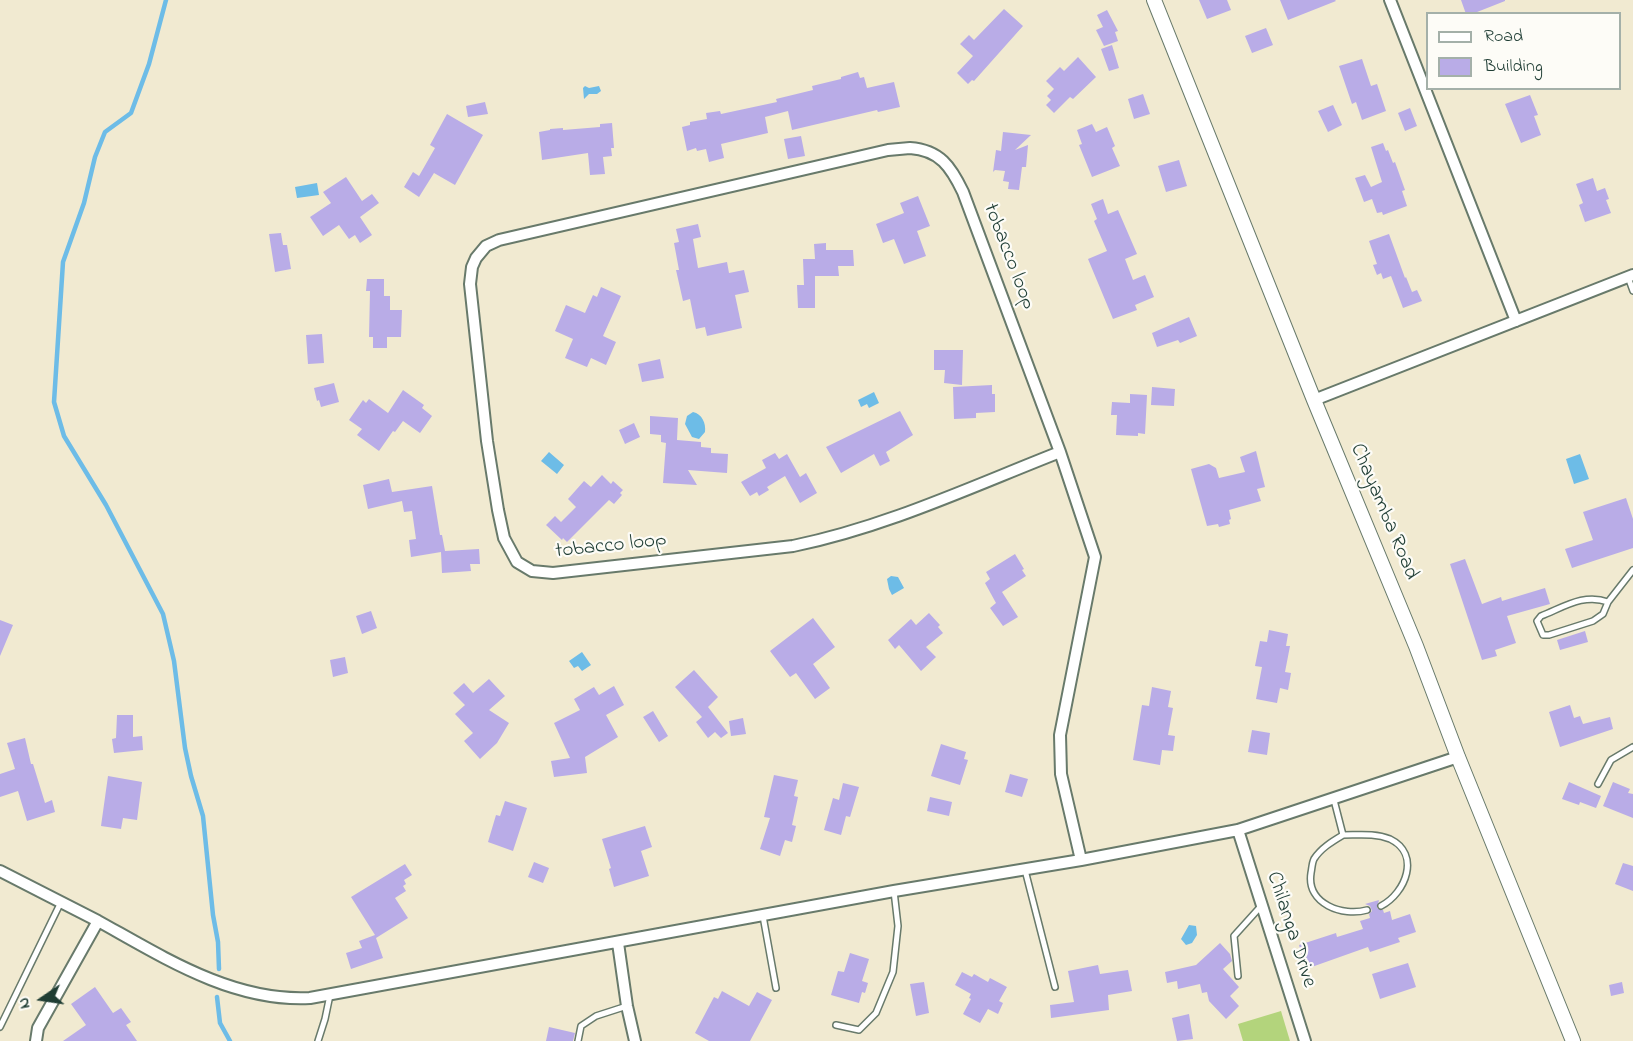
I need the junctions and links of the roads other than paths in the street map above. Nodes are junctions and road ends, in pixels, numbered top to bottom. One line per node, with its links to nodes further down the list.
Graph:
1 (1154, 0): 6 (street, Chayamba Road)
2 (1390, 0): 5 (street)
3 (1630, 276): 4 (lane); 5 (street)
4 (1633, 291)
5 (1516, 321): 6 (street)
6 (1314, 400): 11 (street, Chayamba Road)
7 (1060, 452): 7 (street, tobacco loop); 16 (street, tobacco loop)
8 (1633, 570): 9 (lane)
9 (1608, 602): 9 (lane)
10 (1633, 747): 12 (lane)
11 (1458, 757): 13 (street); 39 (street, Chayamba Road)
12 (1598, 784)
13 (1334, 800): 14 (street); 15 (lane)
14 (1238, 830): 16 (street); 21 (street, Chilanga Drive)
15 (1343, 835): 22 (lane); 23 (lane)
16 (1081, 860): 17 (street)
17 (1025, 870): 19 (street); 28 (lane)
18 (0, 871): 20 (street)
19 (894, 891): 24 (street); 32 (lane)
20 (61, 902): 25 (street); 33 (lane)
21 (1262, 905): 27 (lane); 38 (street, Chilanga Drive)
22 (1381, 906)
23 (1367, 910)
24 (763, 916): 26 (street); 29 (lane)
25 (98, 921): 30 (street); 34 (street)
26 (618, 943): 30 (street); 31 (street)
27 (1238, 976)
28 (1055, 987)
29 (776, 988)
30 (330, 995): 35 (lane)
31 (627, 1006): 36 (lane); 37 (street)
32 (836, 1026)
33 (0, 1027)
34 (36, 1041)
35 (318, 1041)
36 (578, 1041)
37 (635, 1041)
38 (1305, 1041)
39 (1573, 1041)

